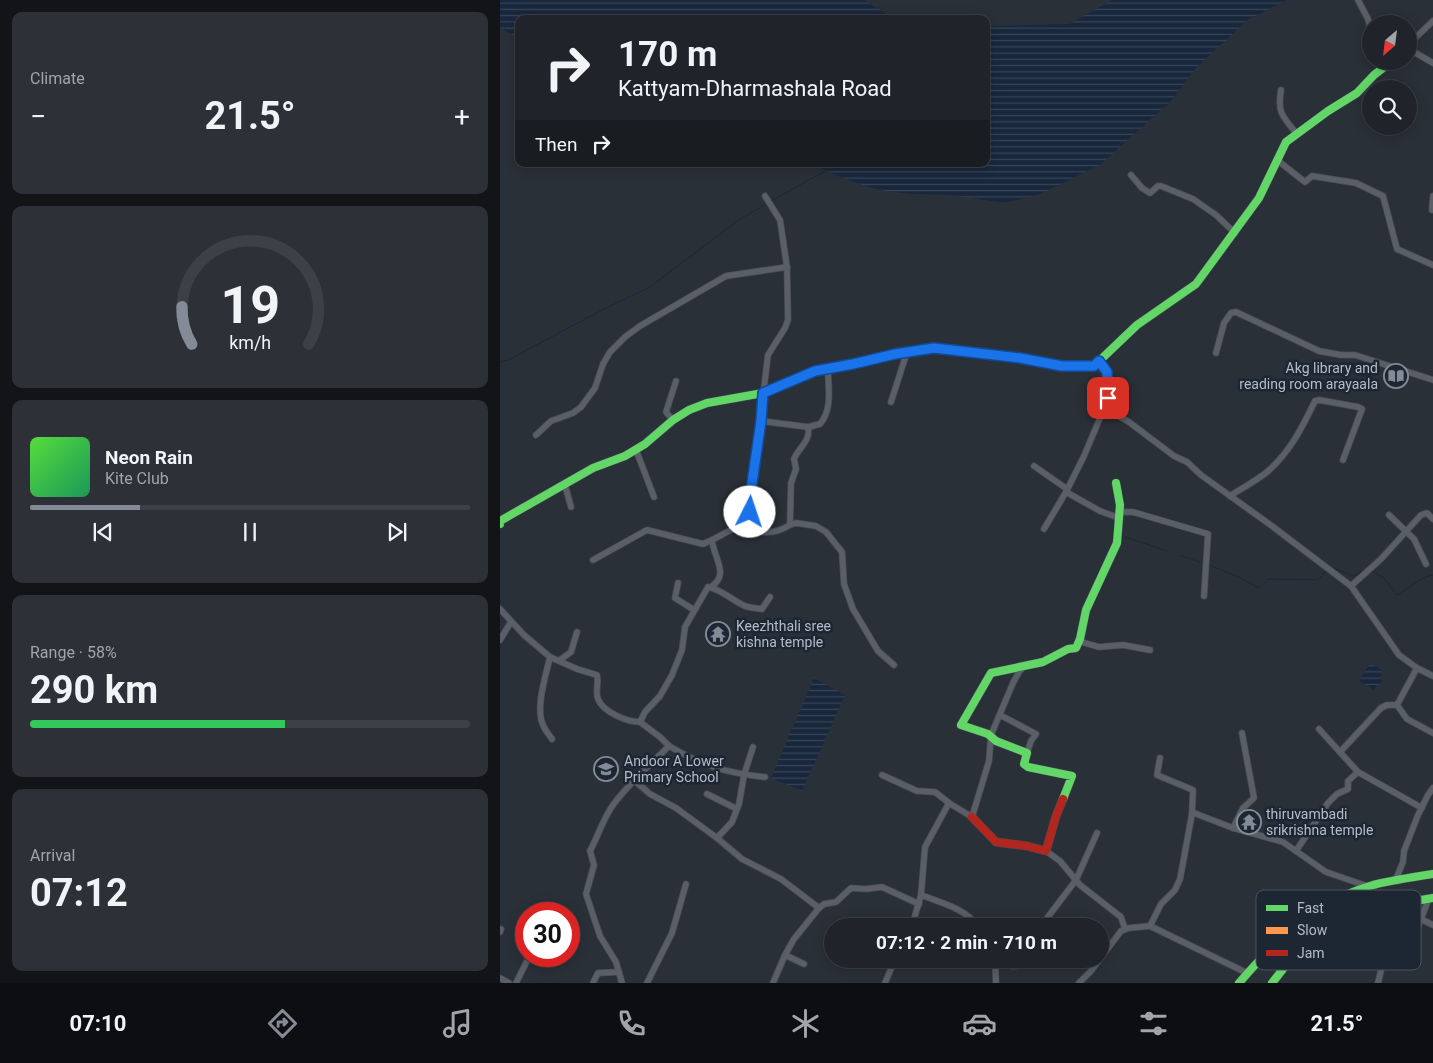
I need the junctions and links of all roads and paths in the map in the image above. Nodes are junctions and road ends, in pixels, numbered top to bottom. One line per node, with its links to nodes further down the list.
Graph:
1 (1358, 0): 2 (street)
2 (1366, 15)
3 (1433, 21): 4 (street)
4 (1418, 35)
5 (1418, 54): 6 (street)
6 (1433, 63)
7 (1380, 70): 9 (main road)
8 (1281, 90): 9 (street)
9 (1297, 134): 10 (main road)
10 (1277, 160): 15 (main road); 16 (street)
11 (1130, 175): 15 (street)
12 (1433, 196): 14 (street)
13 (768, 200): 17 (street)
14 (1432, 210)
15 (1235, 233): 20 (main road)
16 (1433, 265)
17 (787, 267): 24 (street); 30 (street)
18 (907, 352): 20 (main road); 21 (main road); 25 (street)
19 (1216, 353): 22 (street)
20 (1099, 361): 26 (street)
21 (828, 369): 24 (main road); 29 (street)
22 (1433, 380)
23 (676, 381): 27 (street)
24 (763, 393): 27 (main road); 28 (street)
25 (891, 402)
26 (1103, 407): 36 (street); 37 (street)
27 (673, 420): 31 (main road)
28 (761, 421): 29 (street); 44 (street)
29 (808, 427): 45 (street)
30 (536, 435)
31 (636, 450): 35 (main road); 38 (street)
32 (1343, 460): 37 (street)
33 (1034, 466): 36 (street)
34 (1116, 482): 40 (main road)
35 (565, 485): 39 (street); 43 (main road)
36 (1066, 491): 40 (street); 46 (street)
37 (1230, 496): 52 (street)
38 (654, 497)
39 (571, 507)
40 (1119, 515): 54 (street); 61 (main road)
41 (1389, 515): 47 (street)
42 (1433, 519): 47 (street)
43 (500, 522)
44 (746, 522): 45 (street); 48 (street)
45 (790, 525): 65 (street)
46 (1044, 529)
47 (1406, 531): 50 (street); 52 (street)
48 (712, 540): 49 (street); 53 (street)
49 (593, 560)
50 (1426, 564)
51 (678, 583): 57 (street)
52 (1351, 586): 67 (street)
53 (711, 587): 55 (street); 57 (street)
54 (1204, 596)
55 (770, 597)
56 (500, 609): 58 (street)
57 (694, 610): 71 (street)
58 (511, 622): 60 (street); 63 (street)
59 (577, 632): 64 (street)
60 (500, 640)
61 (1078, 642): 62 (street); 66 (main road)
62 (1150, 650)
63 (550, 657): 64 (street); 76 (street)
64 (560, 660): 71 (street)
65 (894, 665)
66 (1025, 665): 70 (street); 75 (main road)
67 (1417, 668): 68 (street); 69 (street)
68 (1433, 676)
69 (1397, 705): 74 (street); 79 (street)
70 (1000, 715): 75 (street); 80 (street)
71 (640, 722): 77 (street)
72 (1318, 729): 79 (street)
73 (1242, 733): 94 (street)
74 (1433, 733)
75 (991, 736): 80 (main road); 93 (street)
76 (552, 739)
77 (669, 746): 83 (street); 86 (street)
78 (753, 747): 83 (street)
79 (1340, 752): 82 (street)
80 (1027, 753): 97 (main road)
81 (1160, 758): 92 (street)
82 (1358, 772): 90 (street); 98 (street)
83 (744, 775): 85 (street); 91 (street)
84 (882, 775): 89 (street)
85 (765, 777)
86 (634, 781): 96 (street); 124 (street)
87 (1433, 788): 90 (street)
88 (707, 794): 91 (street)
89 (949, 802): 93 (street); 105 (street)
90 (1422, 808): 100 (street)
91 (737, 809): 96 (street)
92 (1192, 814): 94 (street); 114 (street)
93 (972, 817): 97 (main road)
94 (1232, 828): 98 (street)
95 (1097, 833): 101 (street)
96 (717, 838): 108 (street)
97 (1046, 851): 101 (street)
98 (1296, 851): 103 (street)
99 (1433, 874): 100 (main road)
100 (1396, 879): 103 (main road)
101 (1076, 880): 111 (street); 115 (street)
102 (686, 884): 131 (street)
103 (1367, 886): 104 (main road)
104 (1358, 890)
105 (921, 896): 107 (street); 110 (street)
106 (1431, 898): 112 (street)
107 (919, 904): 108 (street); 109 (street)
108 (819, 908): 116 (street)
109 (915, 918)
110 (972, 918)
111 (1047, 918)
112 (1421, 919): 113 (street)
113 (1433, 925)
114 (1150, 926): 115 (street); 125 (street)
115 (1125, 929): 135 (street)
116 (785, 955): 117 (street); 132 (street)
117 (804, 964)
118 (1256, 964): 125 (main road)
119 (524, 967): 128 (street)
120 (891, 968): 133 (street)
121 (997, 968): 134 (street)
122 (1283, 970): 137 (main road)
123 (1381, 970): 138 (street)
124 (619, 972): 129 (street); 130 (street)
125 (1248, 973): 136 (main road)
126 (500, 978): 127 (street)
127 (510, 983)
128 (516, 983)
129 (593, 983)
130 (623, 983)
131 (647, 983)
132 (773, 983)
133 (885, 983)
134 (996, 983)
135 (1079, 983)
136 (1239, 983)
137 (1272, 983)
138 (1378, 983)

